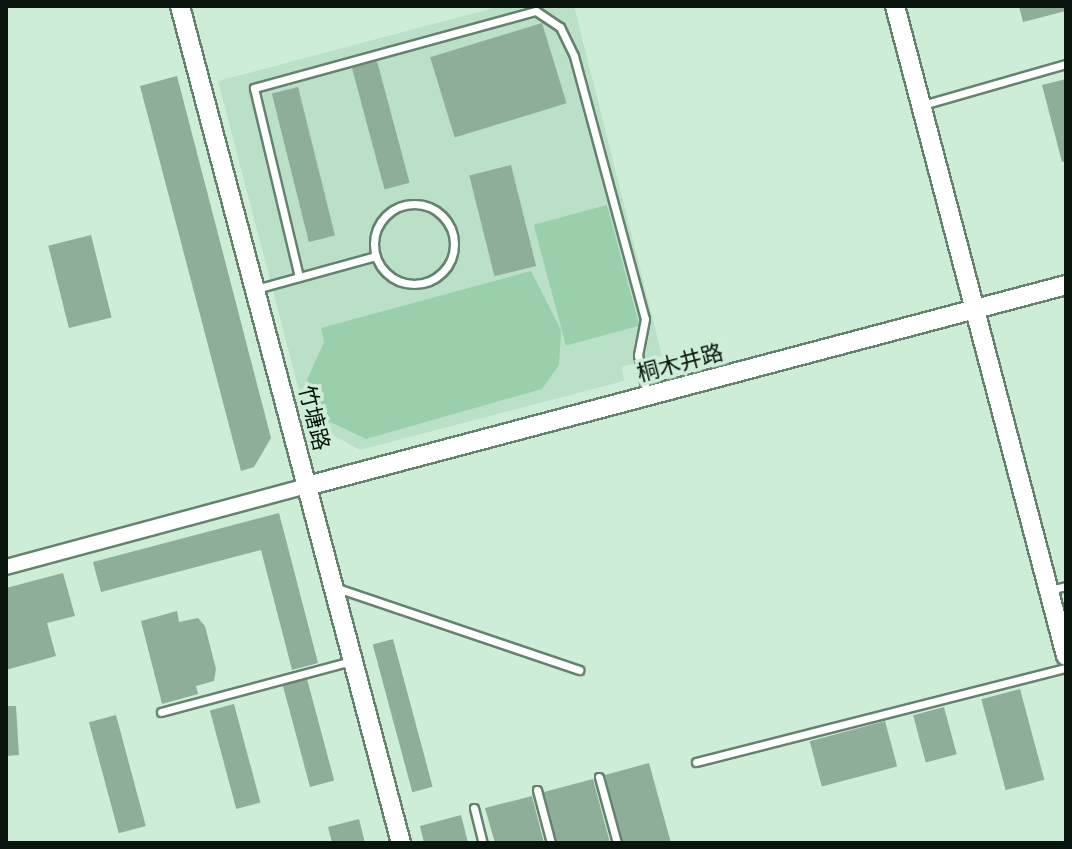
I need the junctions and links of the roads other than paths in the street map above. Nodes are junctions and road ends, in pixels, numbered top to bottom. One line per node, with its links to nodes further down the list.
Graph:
1 (180, 6): 8 (street, 竹塘路)
2 (895, 6): 4 (street)
3 (1066, 64): 4 (lane)
4 (921, 105): 9 (street)
5 (376, 256): 5 (lane); 6 (lane)
6 (299, 277): 8 (lane); 10 (lane)
7 (1066, 285): 9 (street, 桐木井路)
8 (256, 289): 11 (street, 竹塘路)
9 (977, 309): 10 (street, 桐木井路); 14 (street)
10 (647, 396): 11 (street, 桐木井路)
11 (307, 486): 12 (street); 13 (street, 竹塘路)
12 (6, 567)
13 (332, 587): 16 (street, 竹塘路); 18 (lane)
14 (1058, 588): 15 (street)
15 (1066, 656)
16 (351, 661): 19 (lane); 24 (street, 竹塘路)
17 (1066, 668): 20 (lane)
18 (579, 670)
19 (161, 712)
20 (696, 762)
21 (599, 777): 27 (lane)
22 (537, 790): 26 (lane)
23 (474, 808): 25 (lane)
24 (401, 843)
25 (483, 843)
26 (551, 843)
27 (617, 843)

